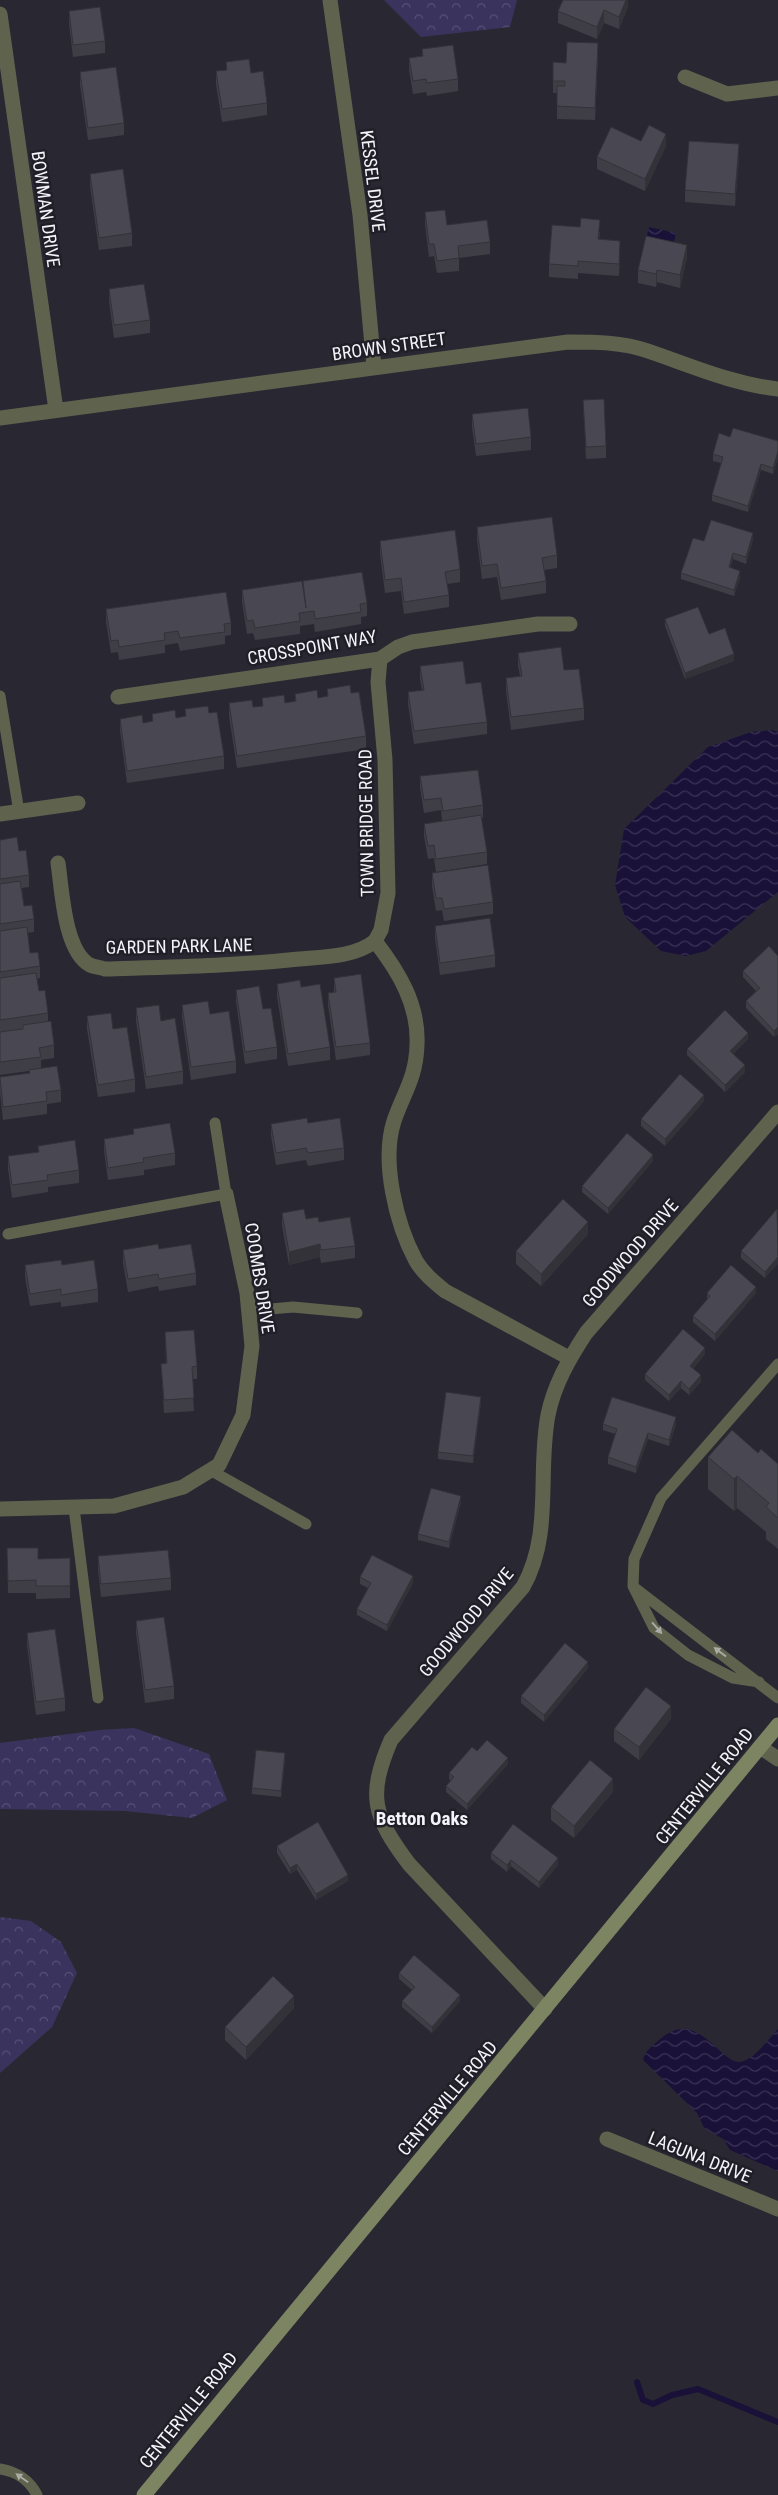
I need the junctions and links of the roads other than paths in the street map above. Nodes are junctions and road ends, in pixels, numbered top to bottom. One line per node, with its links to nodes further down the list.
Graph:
1 (330, 0): 5 (street, KESSEL DRIVE)
2 (0, 14): 7 (street, BOWMAN DRIVE)
3 (685, 77): 4 (street)
4 (778, 88)
5 (374, 367): 6 (street, BROWN STREET); 7 (street, BROWN STREET)
6 (778, 389)
7 (56, 410): 8 (street, BROWN STREET)
8 (0, 418)
9 (570, 624): 10 (street, CROSSPOINT WAY)
10 (380, 659): 12 (street, CROSSPOINT WAY); 17 (street, TOWN BRIDGE ROAD)
11 (0, 696): 14 (lane)
12 (118, 697)
13 (78, 804): 14 (street)
14 (19, 812): 15 (street)
15 (0, 814)
16 (58, 863): 17 (street, GARDEN PARK LANE)
17 (375, 941): 24 (street)
18 (778, 1112): 24 (street, GOODWOOD DRIVE)
19 (215, 1123): 20 (lane)
20 (226, 1194): 21 (lane); 22 (street, COOMBS DRIVE)
21 (8, 1234)
22 (248, 1311): 23 (lane); 26 (street, COOMBS DRIVE)
23 (357, 1313)
24 (569, 1358): 37 (street, GOODWOOD DRIVE)
25 (778, 1364): 30 (lane)
26 (210, 1470): 27 (street, COOMBS DRIVE); 29 (lane)
27 (74, 1508): 28 (street, COOMBS DRIVE); 32 (lane)
28 (0, 1509)
29 (306, 1524)
30 (633, 1586): 31 (lane, one-way to 30); 31 (lane, one-way to 31)
31 (759, 1682): 33 (lane)
32 (98, 1698)
33 (778, 1698)
34 (778, 1725): 35 (main road, CENTERVILLE ROAD)
35 (760, 1747): 36 (street); 37 (main road, CENTERVILLE ROAD)
36 (778, 1759)
37 (545, 2009): 42 (main road, CENTERVILLE ROAD)
38 (607, 2139): 39 (street, LAGUNA DRIVE)
39 (778, 2209)
40 (0, 2469): 41 (lane, one-way to 40)
41 (37, 2495)
42 (144, 2495)

